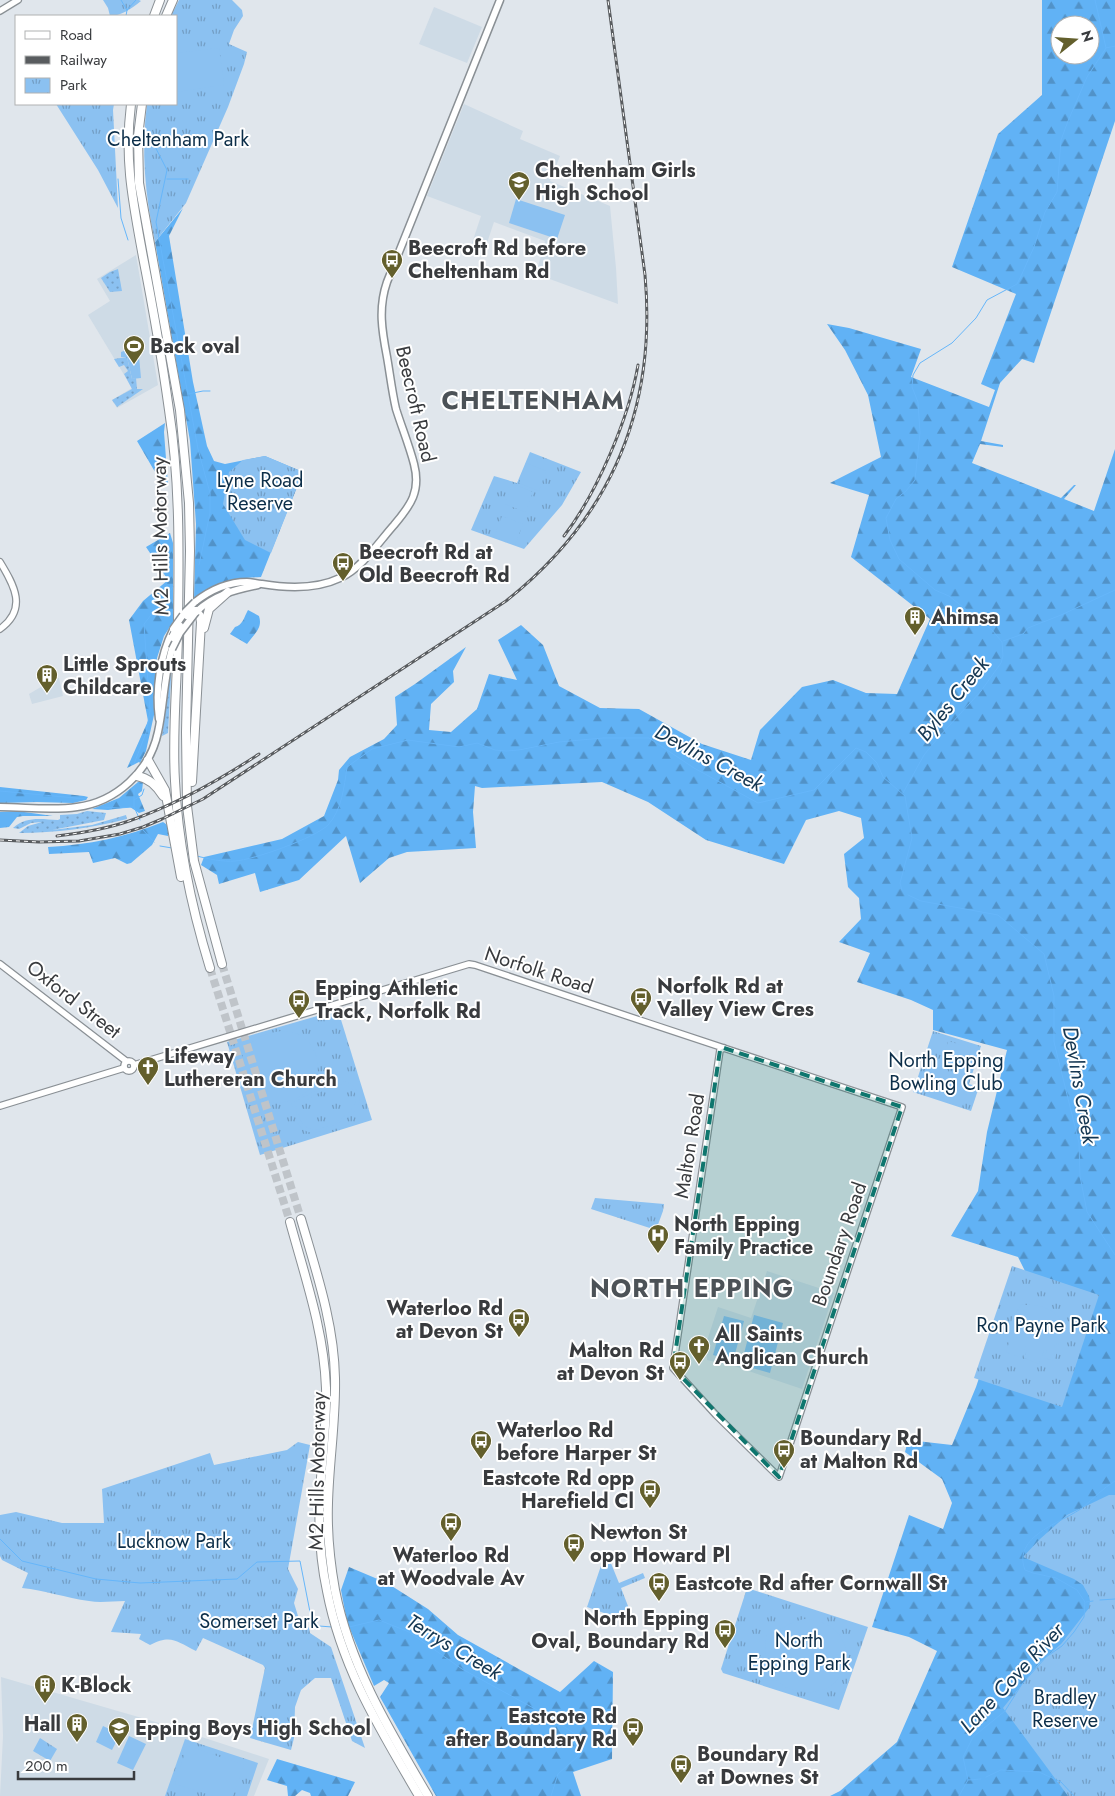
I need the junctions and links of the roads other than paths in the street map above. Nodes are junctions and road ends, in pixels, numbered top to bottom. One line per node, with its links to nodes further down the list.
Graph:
1 (18, 0): 5 (street)
2 (160, 0): 6 (highway)
3 (173, 0): 7 (highway)
4 (500, 0): 11 (main road, Beecroft Road)
5 (0, 11)
6 (154, 15)
7 (166, 15)
8 (131, 105): 23 (highway, M2 Hills Motorway)
9 (142, 105): 20 (highway, M2 Hills Motorway)
10 (0, 562): 14 (street)
11 (262, 584): 12 (main road, Beecroft Road); 15 (main road, Beecroft Road, bridge)
12 (228, 592): 13 (main road, Beecroft Road); 16 (highway)
13 (196, 612): 15 (highway, bridge); 16 (highway); 17 (main road, Beecroft Road, bridge)
14 (0, 629)
15 (171, 636): 17 (main road, Beecroft Road)
16 (199, 671): 20 (highway)
17 (160, 722): 18 (main road, Beecroft Road)
18 (148, 760): 19 (main road, Beecroft Road); 22 (highway)
19 (137, 776): 21 (main road, Beecroft Road); 22 (highway)
20 (187, 806): 25 (highway, M2 Hills Motorway)
21 (0, 807)
22 (169, 808): 23 (highway)
23 (177, 838): 26 (highway, M2 Hills Motorway)
24 (0, 964): 28 (street, Oxford Street)
25 (222, 964)
26 (210, 968)
27 (724, 1048): 29 (street, Norfolk Road); 31 (street, Norfolk Road); 34 (street, Malton Road)
28 (125, 1064): 29 (street, Oxford Street); 30 (street)
29 (134, 1065)
30 (0, 1106)
31 (902, 1107): 34 (street, Boundary Road)
32 (300, 1219): 35 (highway, M2 Hills Motorway)
33 (290, 1222): 35 (highway, M2 Hills Motorway)
34 (779, 1477)
35 (327, 1564): 36 (highway, M2 Hills Motorway); 37 (highway, M2 Hills Motorway)
36 (419, 1796)
37 (428, 1796)

